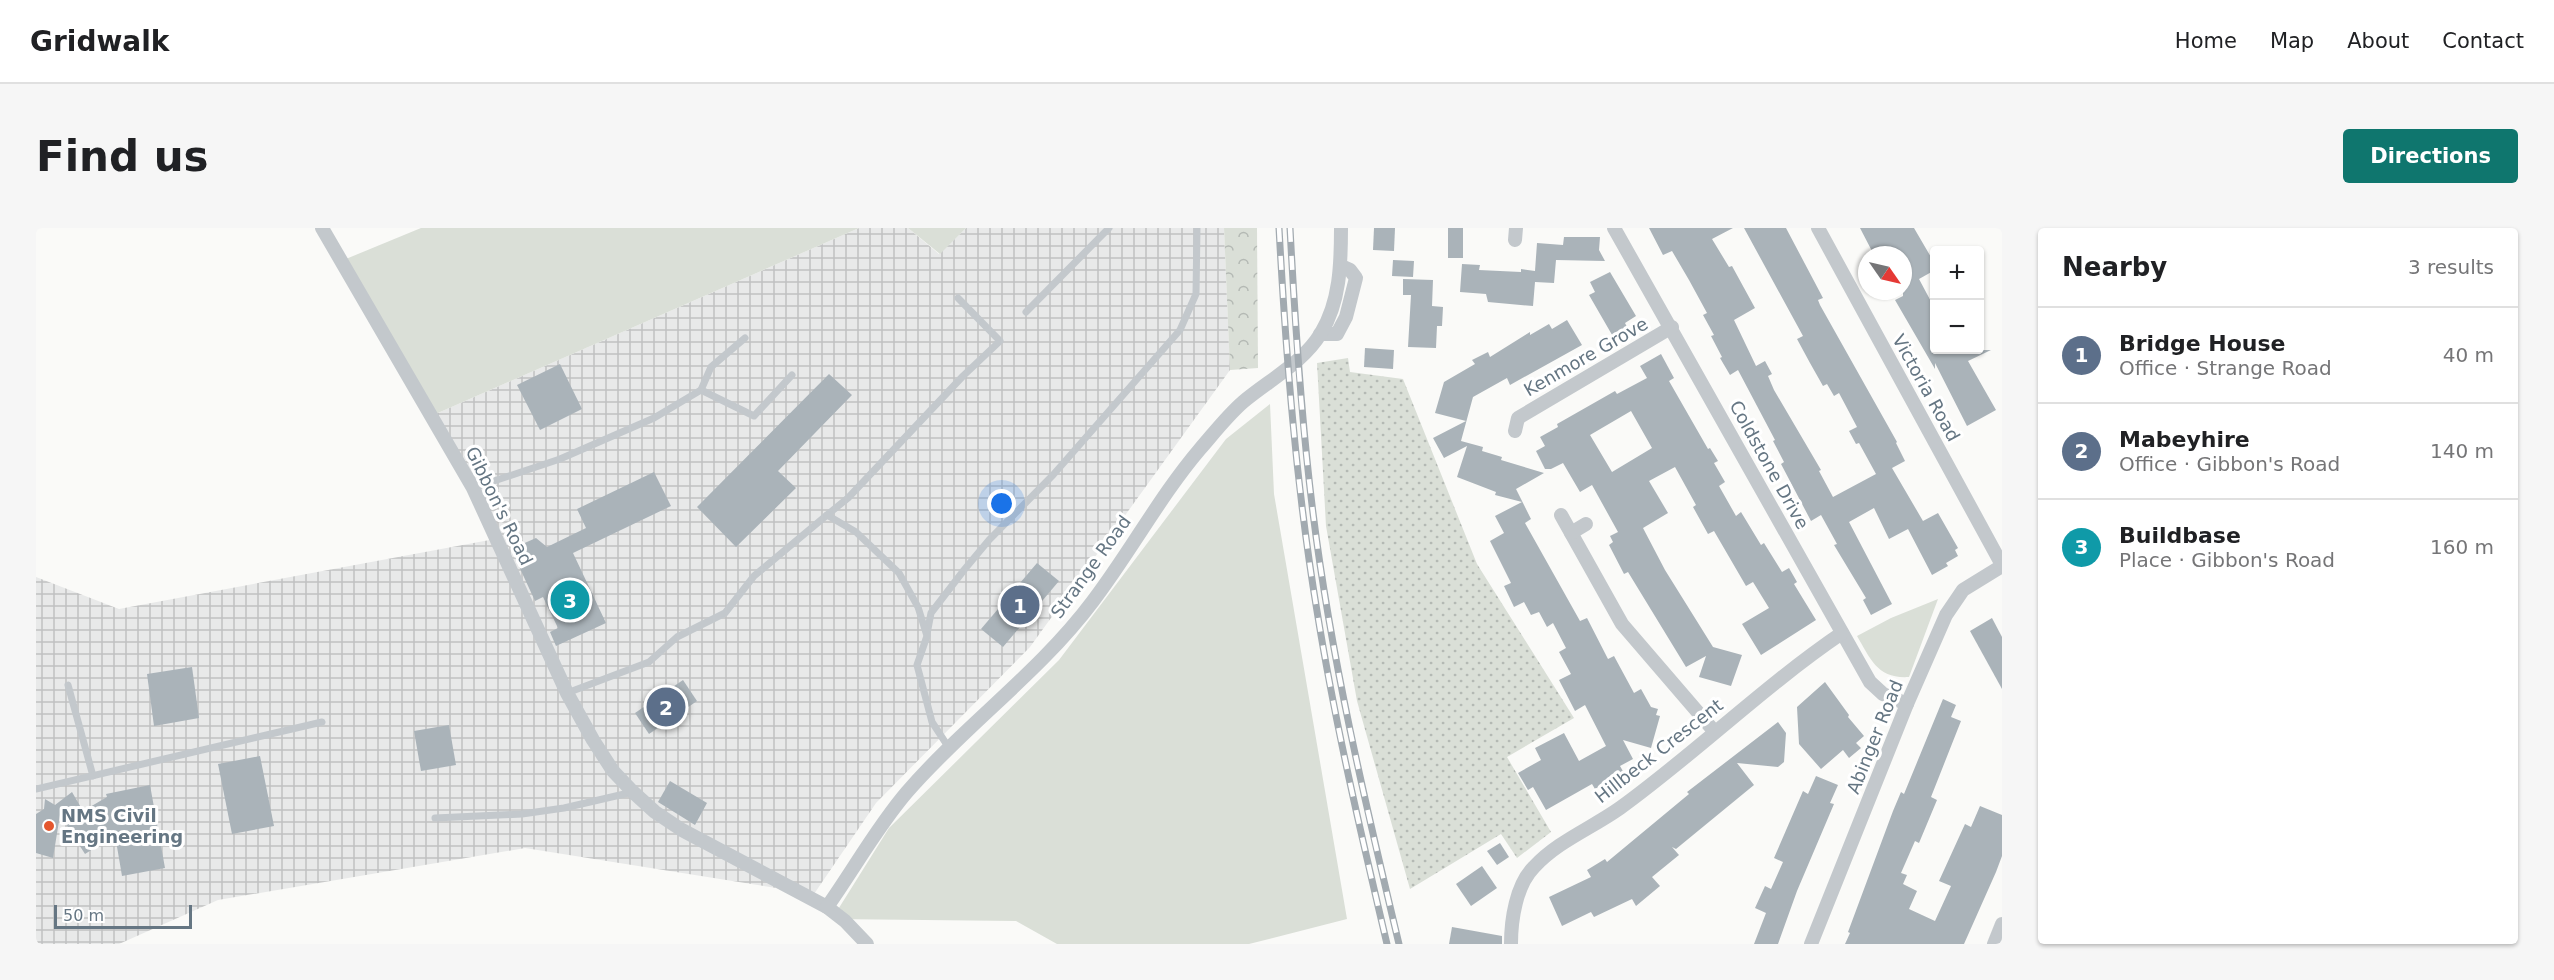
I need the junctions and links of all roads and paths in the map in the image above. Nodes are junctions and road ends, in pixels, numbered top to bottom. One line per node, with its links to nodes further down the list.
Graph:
1 (322, 228): 14 (street, Gibbon's Road)
2 (1109, 228): 8 (lane)
3 (1197, 228): 21 (lane)
4 (1341, 228): 27 (street, Strange Road)
5 (1614, 228): 9 (street, Coldstone Drive)
6 (1818, 228): 19 (street, Victoria Road)
7 (958, 298): 15 (lane)
8 (1026, 312)
9 (1672, 327): 13 (street, Kenmore Grove); 20 (street, Coldstone Drive)
10 (746, 338): 12 (lane)
11 (792, 375): 12 (lane)
12 (701, 390): 14 (lane)
13 (1513, 421)
14 (474, 488): 23 (street, Gibbon's Road)
15 (827, 515): 21 (lane); 23 (lane)
16 (1561, 515): 18 (street)
17 (1586, 524): 18 (street)
18 (1571, 533): 26 (street)
19 (2002, 565): 24 (street, Abinger Road)
20 (1842, 633): 24 (street, Coldstone Drive); 26 (street, Hillbeck Crescent)
21 (927, 636): 27 (lane)
22 (68, 684): 28 (lane)
23 (567, 693): 30 (street, Gibbon's Road)
24 (1907, 704): 36 (street, Abinger Road)
25 (322, 722): 28 (lane)
26 (1714, 731): 35 (street, Hillbeck Crescent)
27 (949, 749): 32 (street, Strange Road)
28 (93, 776): 29 (lane)
29 (36, 789)
30 (633, 792): 31 (lane); 32 (street, Gibbon's Road)
31 (435, 818)
32 (826, 907): 34 (street, Gibbon's Road)
33 (2002, 924): 37 (street)
34 (867, 944)
35 (1511, 944)
36 (1811, 944)
37 (1994, 944)

